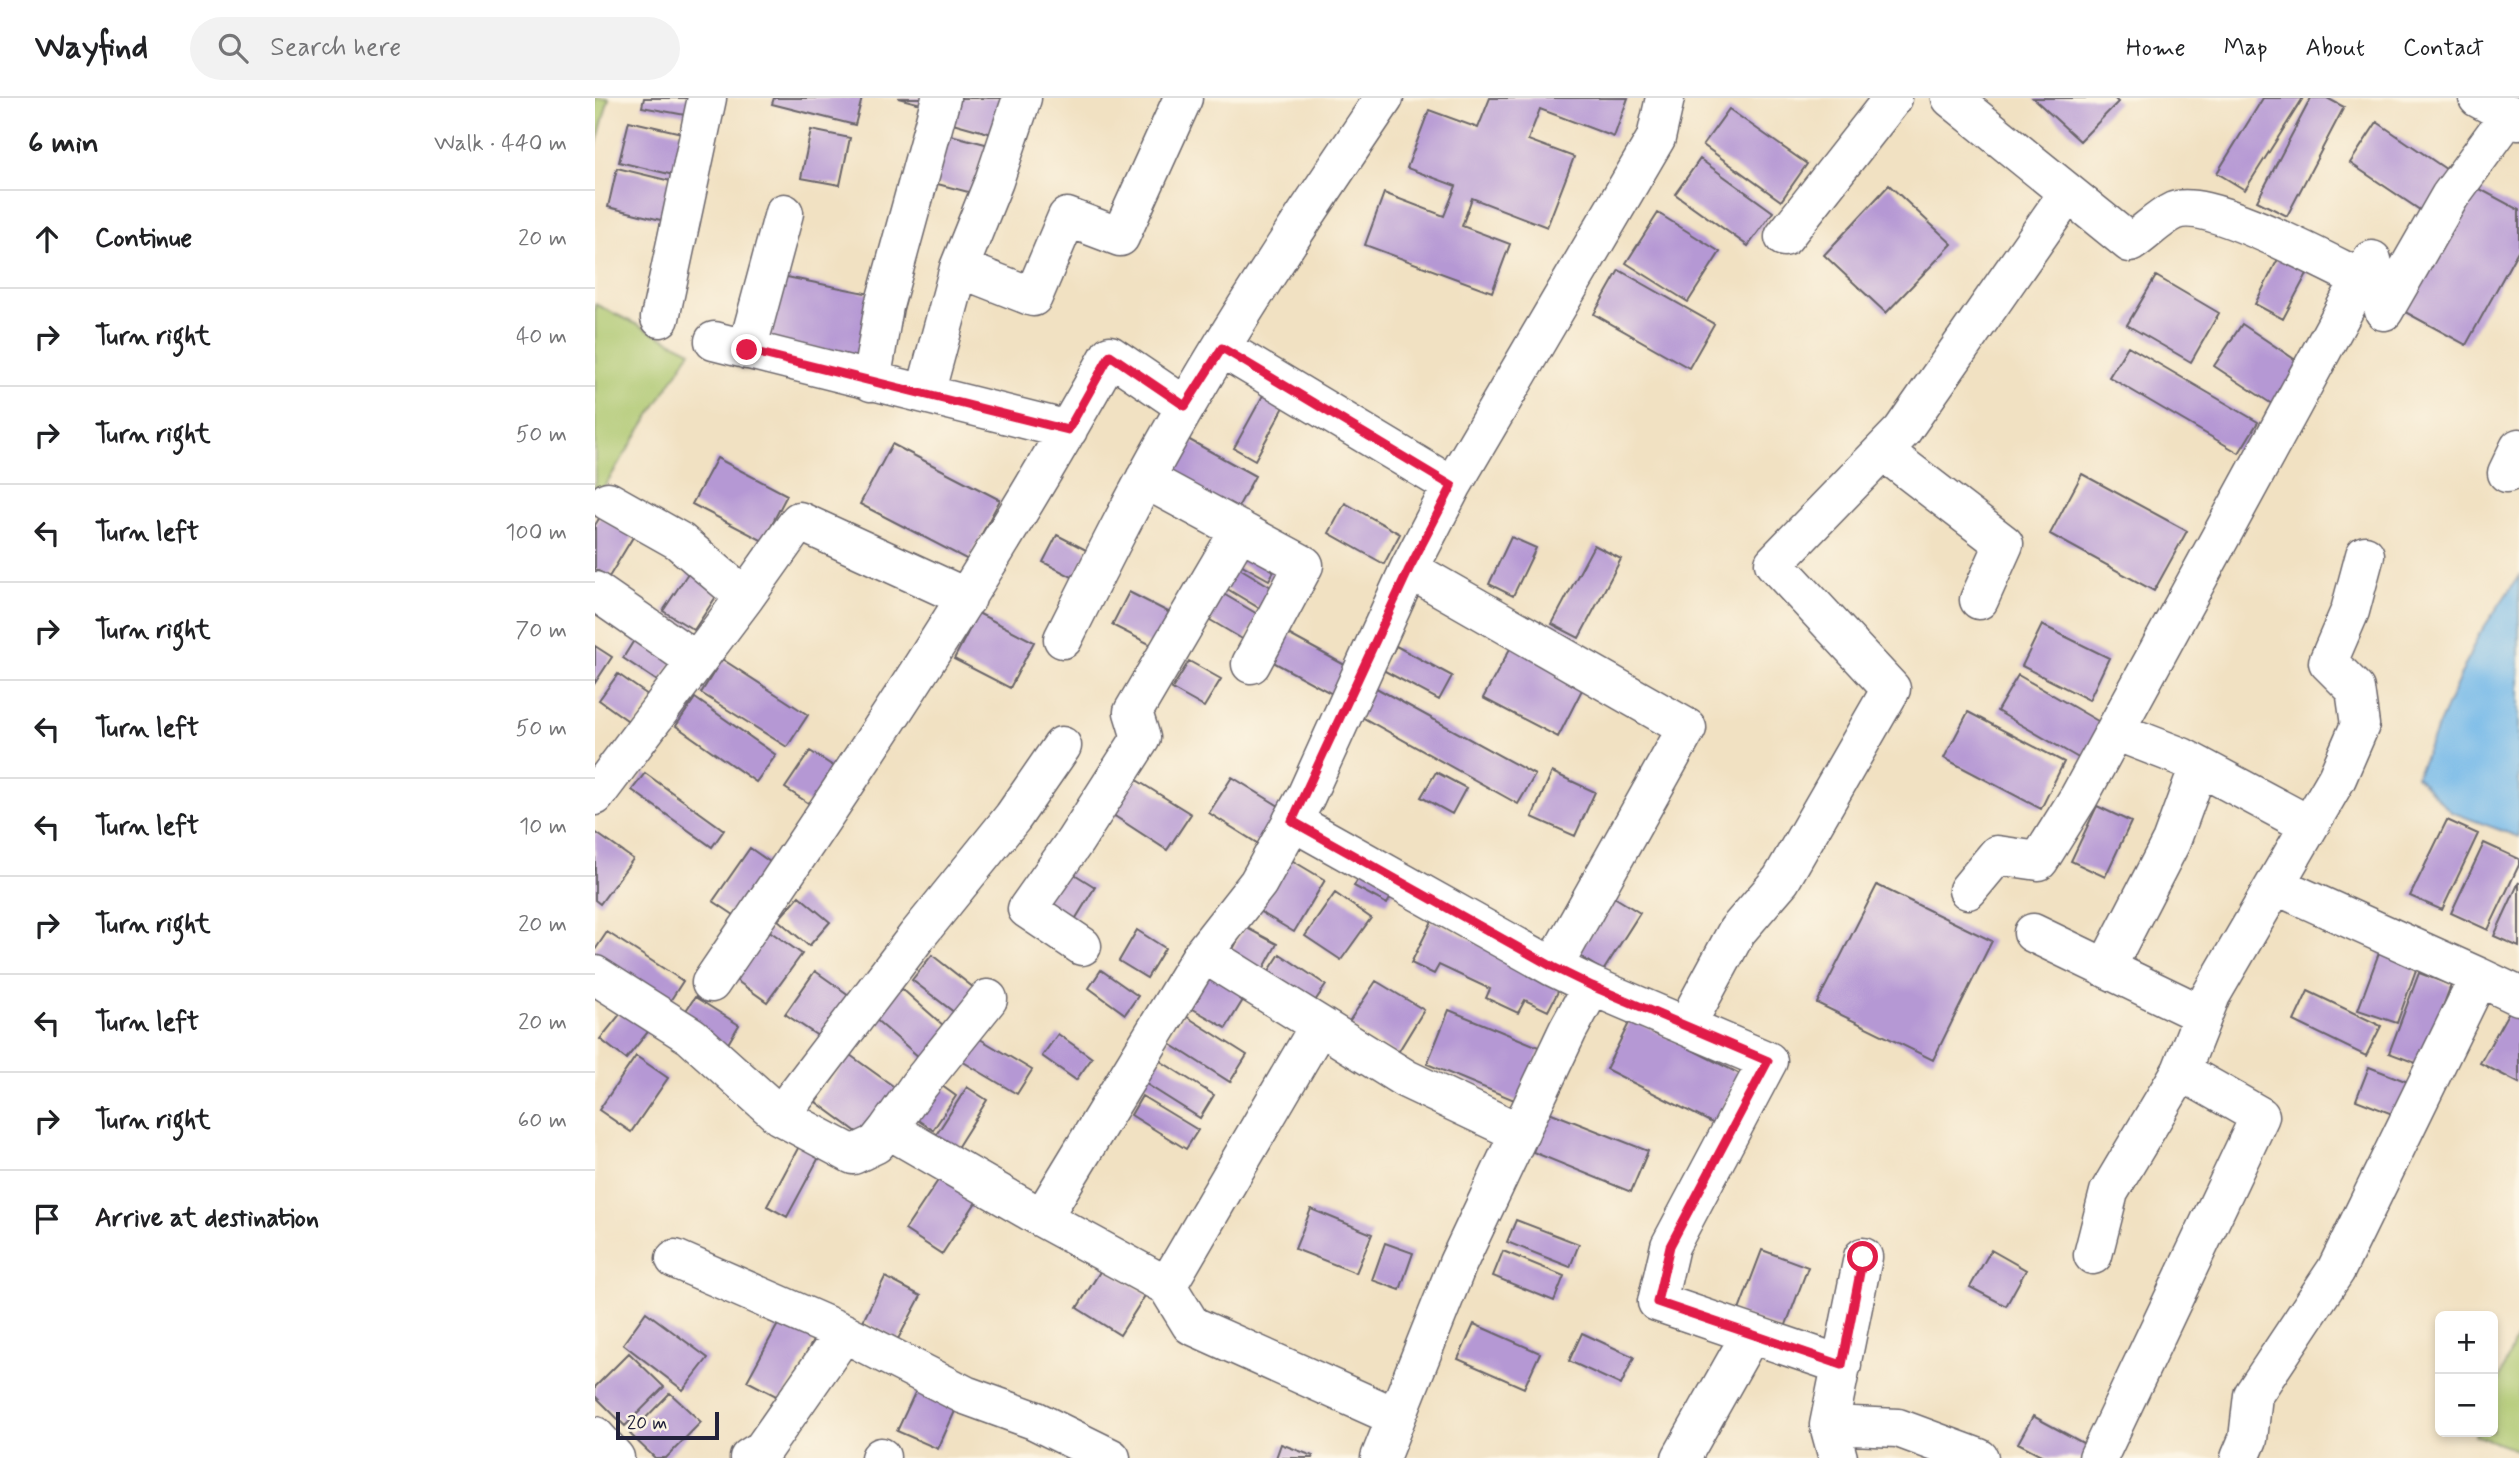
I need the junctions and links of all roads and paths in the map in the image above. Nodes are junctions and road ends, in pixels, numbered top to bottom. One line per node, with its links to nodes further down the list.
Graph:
1 (707, 98): 15 (street)
2 (941, 98): 17 (street)
3 (1022, 98): 13 (street)
4 (1183, 98): 13 (street)
5 (1665, 98): 23 (street)
6 (1893, 98): 12 (street)
7 (1951, 98): 10 (street)
8 (1374, 101): 16 (street)
9 (2502, 110): 14 (street)
10 (2068, 193): 14 (street); 21 (street)
11 (784, 213): 17 (street)
12 (1784, 237)
13 (959, 268): 18 (street)
14 (2361, 279): 35 (street)
15 (660, 318)
16 (1222, 348): 19 (street); 23 (street)
17 (871, 382): 18 (street)
18 (925, 394): 20 (street)
19 (1185, 406): 20 (street); 22 (street)
20 (1068, 430): 30 (street)
21 (1883, 451): 31 (street); 54 (street)
22 (1145, 479): 25 (street); 32 (street)
23 (1452, 486): 27 (street)
24 (608, 501): 29 (street)
25 (1240, 530): 34 (street); 44 (street)
26 (2365, 555): 40 (street)
27 (1409, 569): 39 (street); 46 (street)
28 (595, 591): 33 (street)
29 (745, 597): 30 (street); 33 (street)
30 (967, 598): 50 (street)
31 (1979, 600)
32 (1063, 639)
33 (695, 661): 38 (street)
34 (1251, 664)
35 (2115, 731): 37 (street); 42 (street)
36 (1062, 746): 58 (street)
37 (2199, 766): 40 (street); 47 (street)
38 (595, 796)
39 (1292, 821): 45 (street); 46 (street)
40 (2309, 825): 41 (street)
41 (2275, 885): 49 (street); 55 (street)
42 (1968, 890)
43 (2033, 933): 47 (street)
44 (1082, 946)
45 (1203, 953): 56 (street); 61 (street)
46 (1553, 967): 51 (street)
47 (2105, 968): 55 (street)
48 (595, 975): 58 (street)
49 (2479, 977): 52 (street); 79 (street)
50 (711, 983)
51 (1592, 986): 60 (street); 67 (street)
52 (2519, 996)
53 (988, 999): 59 (street)
54 (1696, 1007)
55 (2203, 1014): 57 (street)
56 (1319, 1026): 60 (street); 65 (street)
57 (2181, 1071): 62 (street); 78 (street)
58 (780, 1116): 59 (street)
59 (888, 1129): 61 (street)
60 (1520, 1133): 69 (street)
61 (1042, 1218): 65 (street)
62 (2093, 1255)
63 (1863, 1257): 68 (street)
64 (675, 1259): 66 (street)
65 (1167, 1286): 69 (street)
66 (844, 1333): 73 (street); 74 (street)
67 (1751, 1334): 68 (street); 76 (street)
68 (1842, 1365): 71 (street)
69 (1396, 1417): 75 (street)
70 (595, 1436): 72 (street)
71 (1834, 1441): 77 (street)
72 (615, 1458)
73 (749, 1458)
74 (1109, 1458)
75 (1380, 1458)
76 (1681, 1458)
77 (1979, 1458)
78 (2098, 1458)
79 (2240, 1458)

